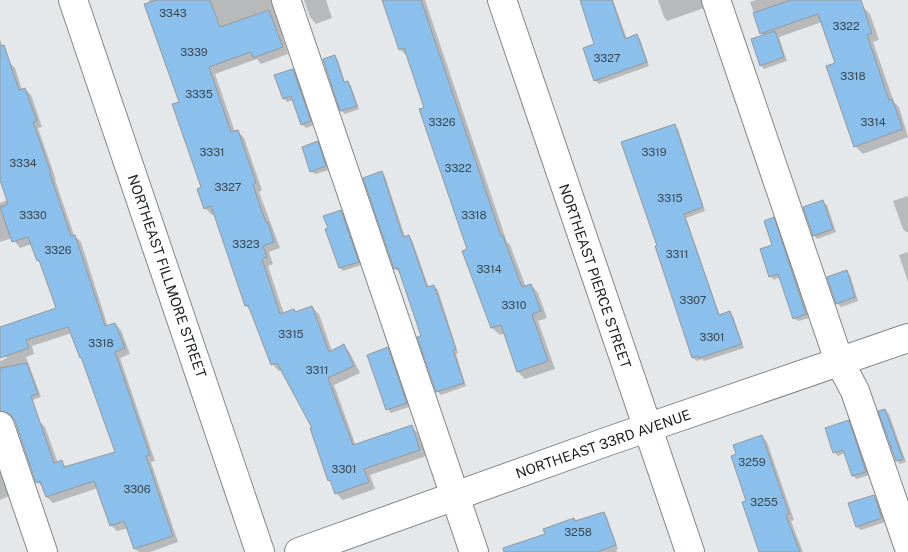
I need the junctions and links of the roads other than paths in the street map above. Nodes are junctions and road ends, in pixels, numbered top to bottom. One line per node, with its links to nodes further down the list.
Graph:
1 (73, 0): 12 (street, NORTHEAST FILLMORE STREET)
2 (286, 0): 9 (street)
3 (502, 0): 8 (street, NORTHEAST PIERCE STREET)
4 (716, 0): 6 (street)
5 (908, 338): 6 (street, NORTHEAST 33RD AVENUE)
6 (839, 362): 8 (street, NORTHEAST 33RD AVENUE); 10 (street)
7 (0, 426): 11 (street)
8 (648, 429): 9 (street, NORTHEAST 33RD AVENUE); 15 (street, NORTHEAST PIERCE STREET)
9 (454, 496): 13 (street, NORTHEAST 33RD AVENUE); 14 (street)
10 (908, 545)
11 (43, 552)
12 (260, 552)
13 (299, 552)
14 (474, 552)
15 (690, 552)

